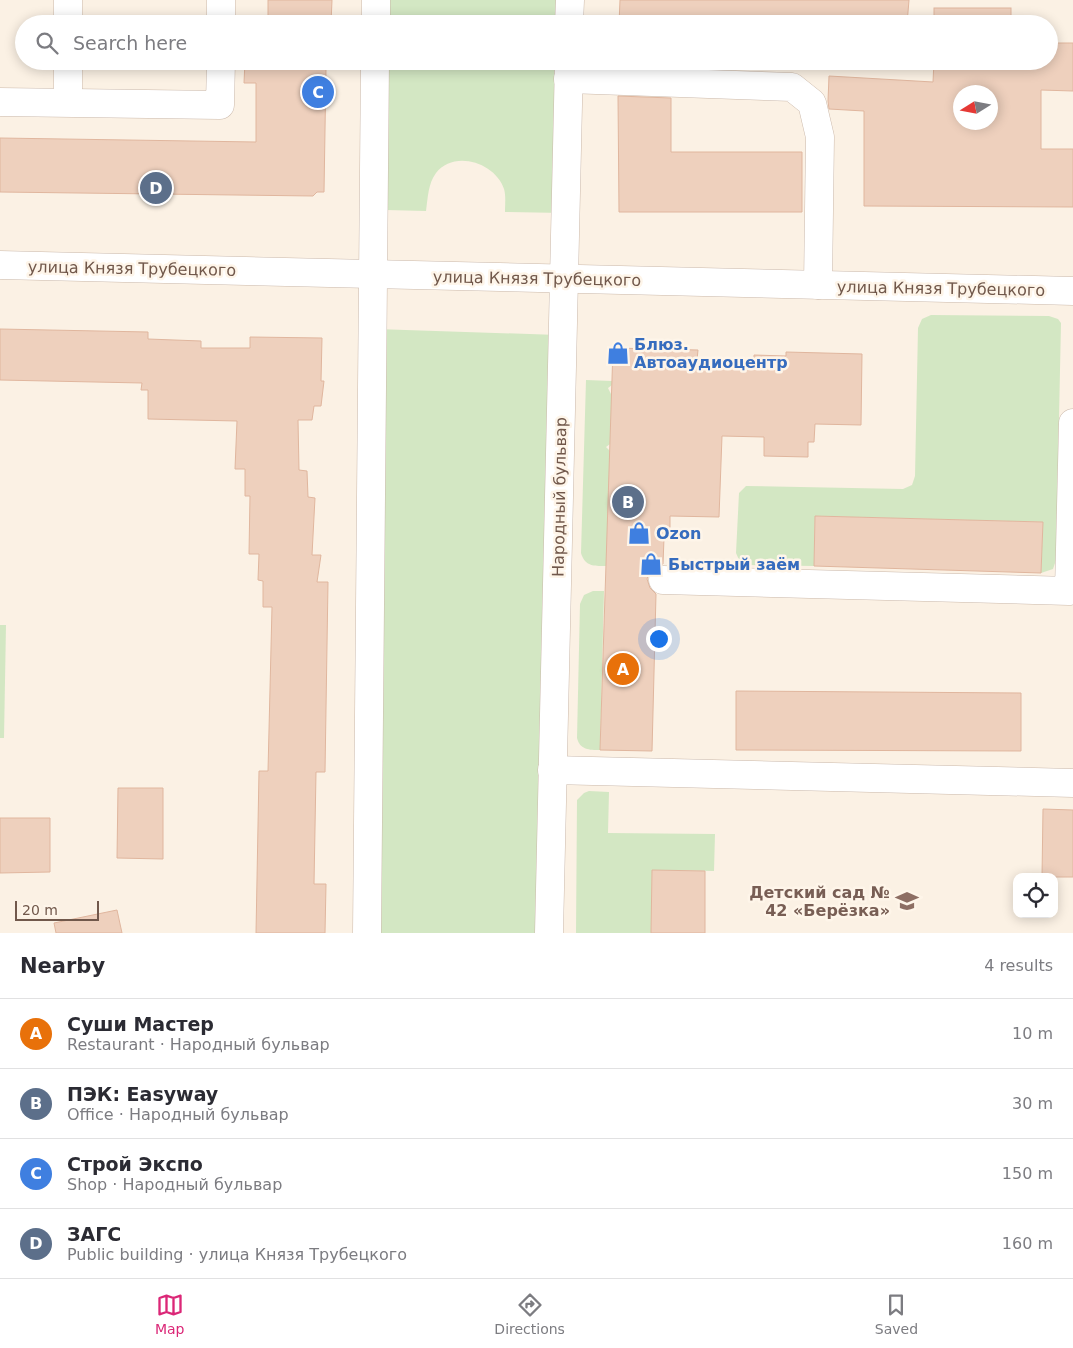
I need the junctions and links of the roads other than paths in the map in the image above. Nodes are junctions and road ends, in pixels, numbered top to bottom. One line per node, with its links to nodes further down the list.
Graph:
1 (68, 0): 5 (street)
2 (221, 0): 6 (street)
3 (376, 0): 7 (street)
4 (570, 0): 8 (street)
5 (68, 15)
6 (221, 15)
7 (376, 15)
8 (569, 15)
9 (68, 70): 14 (street)
10 (221, 70): 14 (street)
11 (376, 70): 16 (street)
12 (568, 70): 17 (street, Народный бульвар); 18 (street)
13 (0, 102): 14 (street)
14 (68, 102)
15 (0, 265): 16 (street, улица Князя Трубецкого)
16 (373, 274): 17 (street, улица Князя Трубецкого); 25 (street)
17 (563, 279): 18 (street, улица Князя Трубецкого); 23 (street, Народный бульвар)
18 (818, 285): 19 (street, улица Князя Трубецкого)
19 (1073, 291)
20 (1073, 423): 22 (street)
21 (663, 580): 22 (street)
22 (1071, 591)
23 (552, 770): 24 (street); 26 (street, Народный бульвар)
24 (1073, 783)
25 (367, 933)
26 (549, 933)

